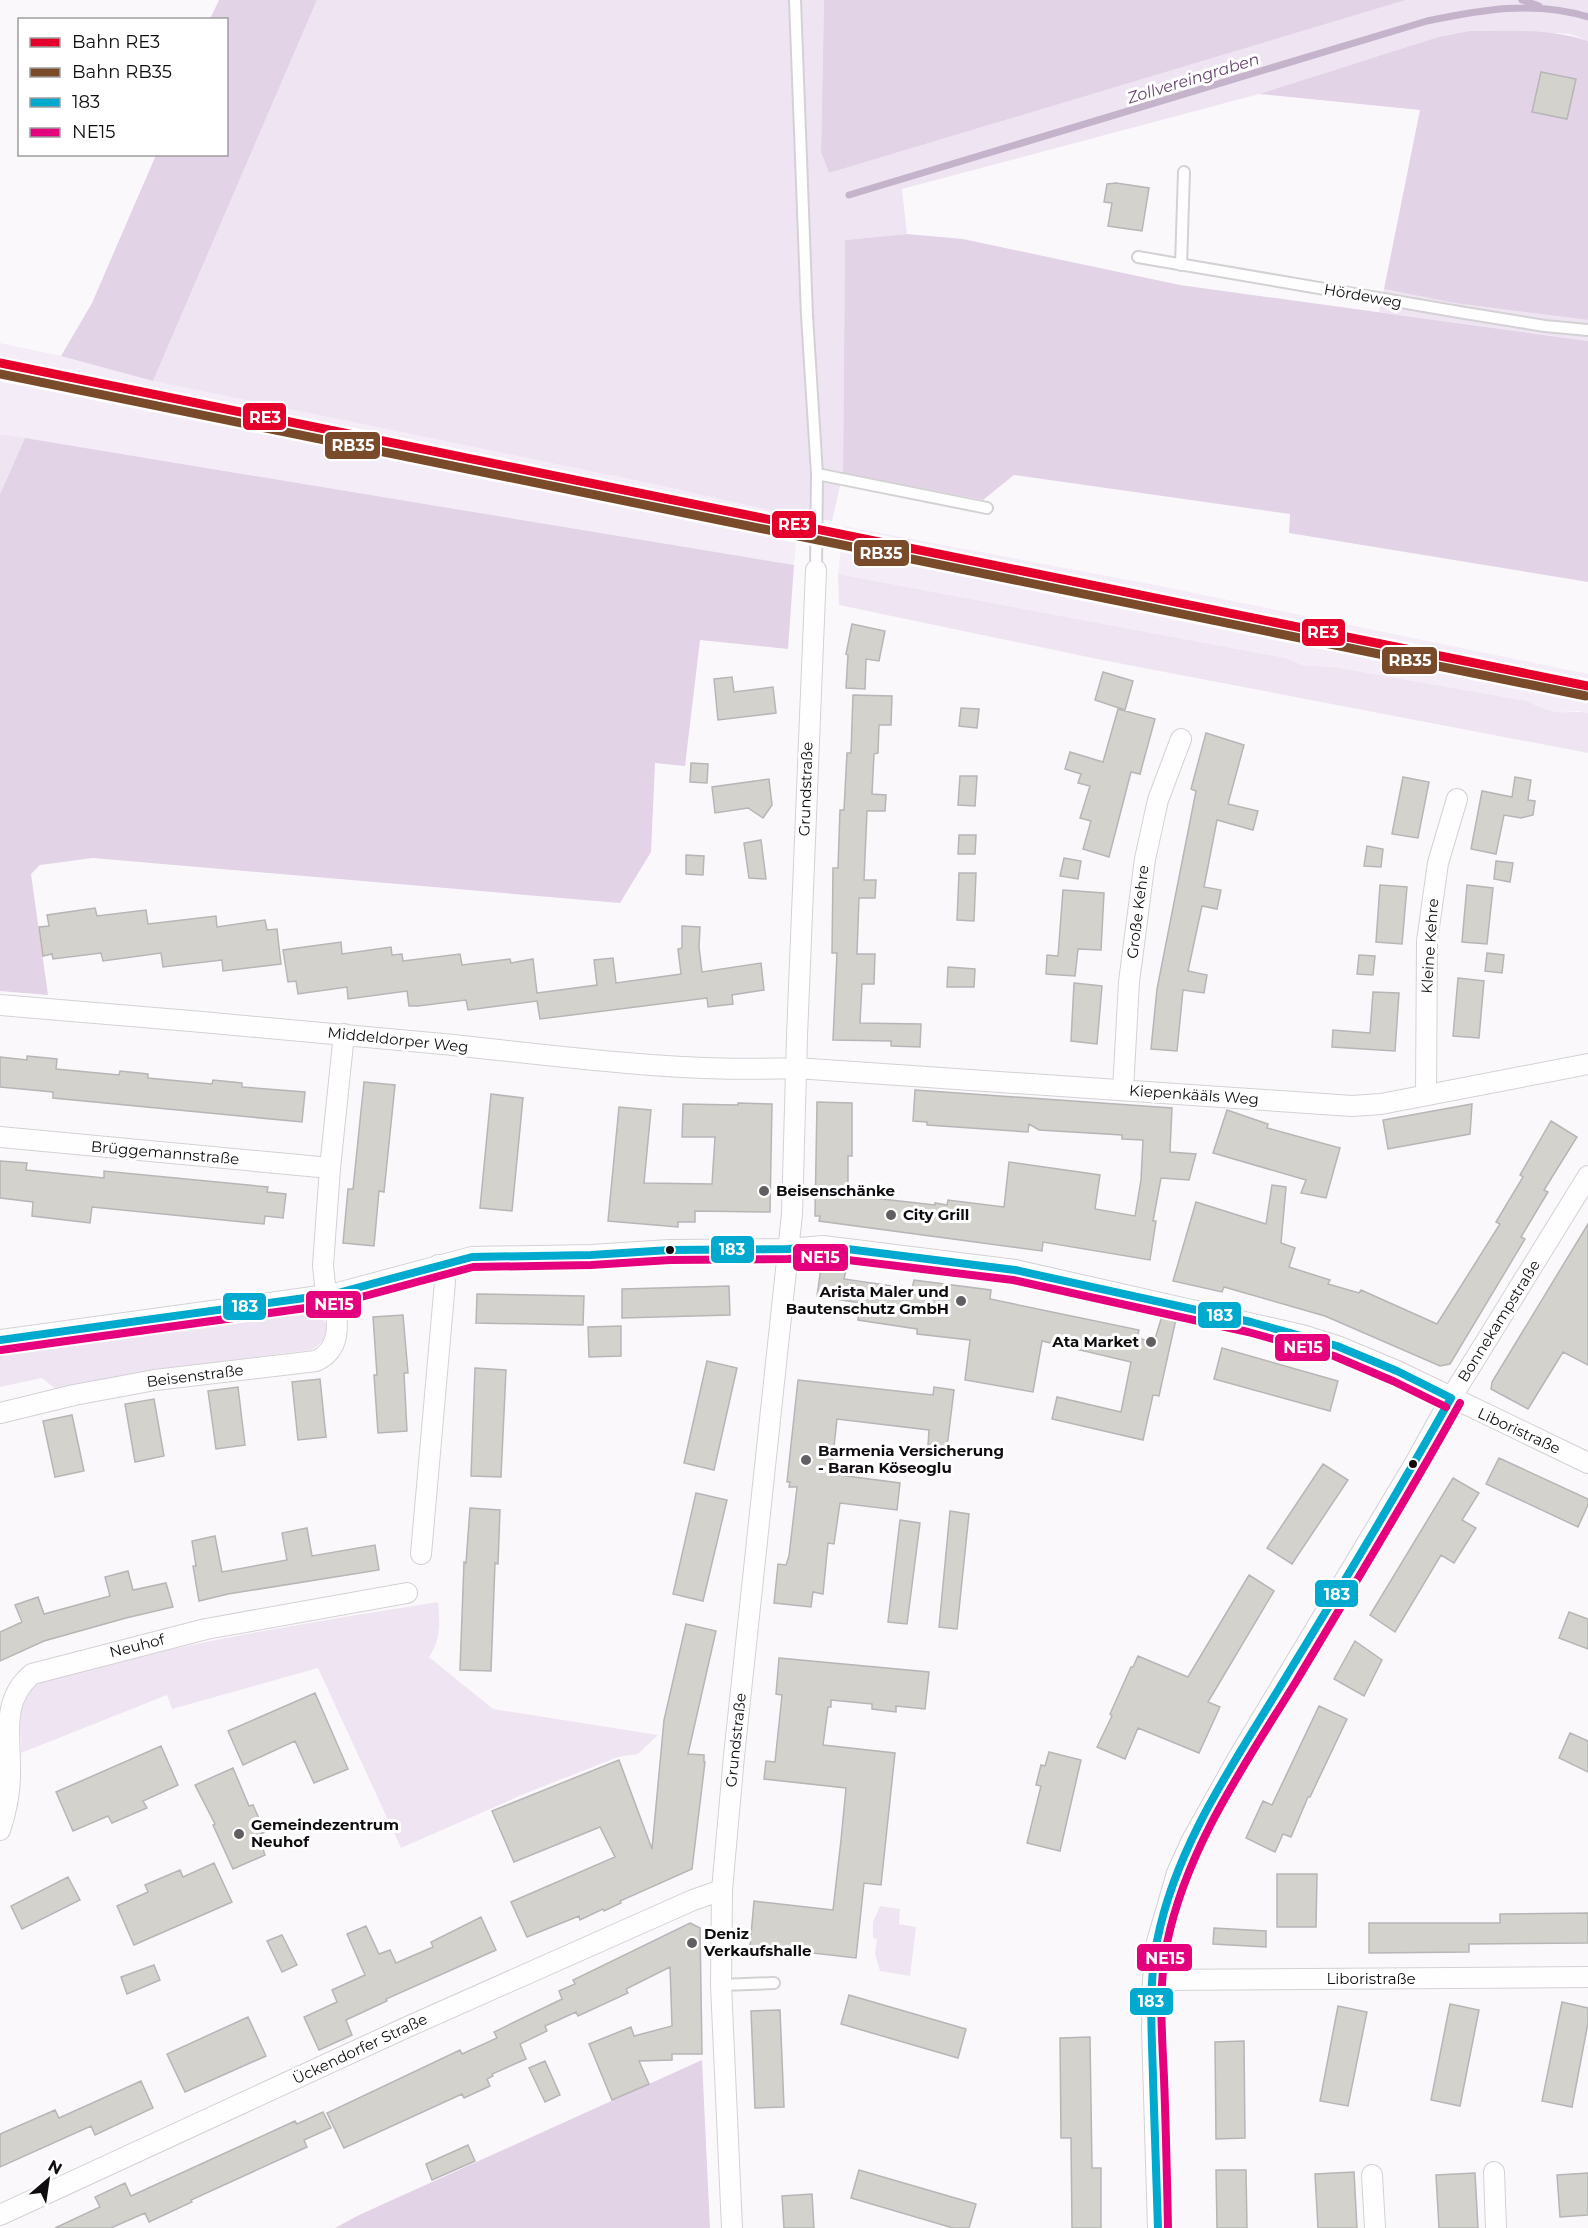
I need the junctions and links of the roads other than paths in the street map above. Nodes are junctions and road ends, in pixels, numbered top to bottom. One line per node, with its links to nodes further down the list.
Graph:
1 (795, 0): 6 (lane)
2 (1184, 172): 4 (lane)
3 (1138, 256): 4 (lane, Hördeweg)
4 (1181, 264): 5 (lane, Hördeweg)
5 (1588, 330)
6 (817, 474): 7 (lane); 8 (lane)
7 (987, 508)
8 (816, 570): 14 (street, Grundstraße)
9 (1181, 739): 15 (street, Große Kehre)
10 (1457, 799): 16 (street, Kleine Kehre)
11 (0, 1005): 12 (street, Middeldorper Weg)
12 (344, 1034): 14 (street, Middeldorper Weg); 18 (street)
13 (1588, 1064): 16 (street, Kiepenkääls Weg)
14 (796, 1068): 15 (street, Kiepenkääls Weg); 20 (street, Grundstraße)
15 (1123, 1090): 16 (street, Kiepenkääls Weg)
16 (1426, 1095)
17 (0, 1137): 18 (street, Brüggemannstraße)
18 (330, 1168): 22 (street)
19 (1588, 1176): 24 (street, Bonnekampstraße)
20 (788, 1249): 21 (street); 24 (street); 31 (street, Grundstraße)
21 (438, 1265): 22 (street); 27 (street)
22 (330, 1294): 23 (street); 25 (street, Beisenstraße)
23 (0, 1340)
24 (1451, 1398): 26 (street, Liboristraße); 33 (street, Bonnekampstraße)
25 (0, 1413)
26 (1588, 1463)
27 (421, 1554)
28 (407, 1593): 29 (street, Neuhof)
29 (5, 1706): 30 (street, Neuhof)
30 (0, 1830)
31 (723, 1890): 35 (street, Grundstraße); 38 (street, Ückendorfer Straße)
32 (1588, 1977): 33 (street, Liboristraße)
33 (1153, 1980): 40 (street, Bonnekampstraße)
34 (774, 1983): 35 (lane)
35 (721, 1985): 39 (street, Grundstraße)
36 (1494, 2172): 42 (street)
37 (1372, 2175): 41 (street)
38 (0, 2215)
39 (732, 2228)
40 (1158, 2228)
41 (1376, 2228)
42 (1496, 2228)

